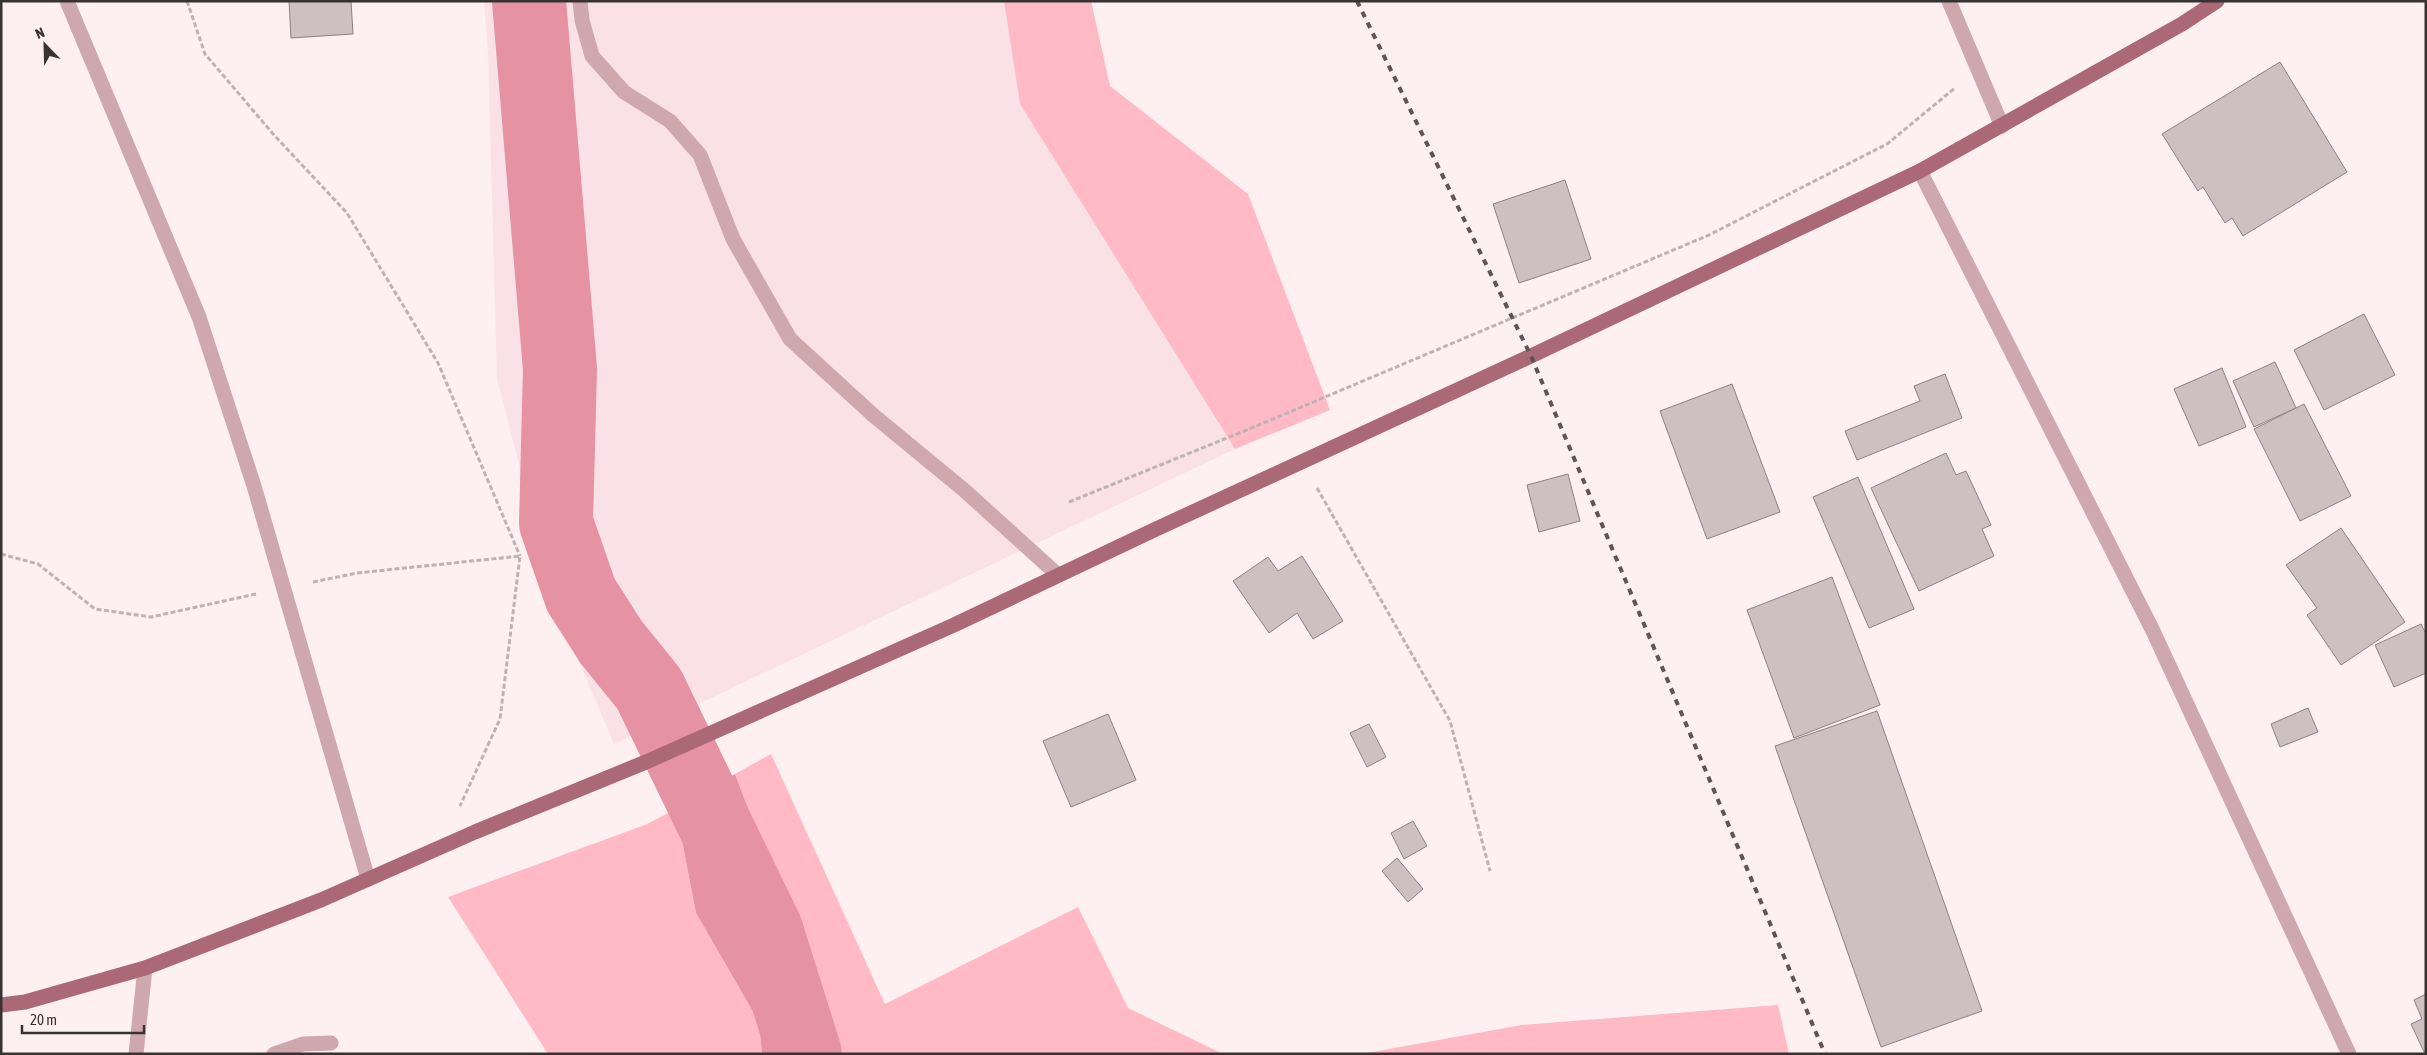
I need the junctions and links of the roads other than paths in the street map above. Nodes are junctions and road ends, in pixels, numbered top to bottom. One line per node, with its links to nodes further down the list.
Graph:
1 (67, 1): 8 (street)
2 (580, 1): 7 (street)
3 (1949, 1): 5 (street)
4 (2217, 1): 5 (main road)
5 (2002, 126): 6 (main road)
6 (1920, 171): 7 (main road); 14 (street)
7 (1058, 576): 8 (main road)
8 (368, 879): 9 (main road)
9 (145, 968): 10 (main road); 12 (street)
10 (1, 1005)
11 (331, 1043): 13 (street)
12 (136, 1054)
13 (274, 1054)
14 (2349, 1054)

